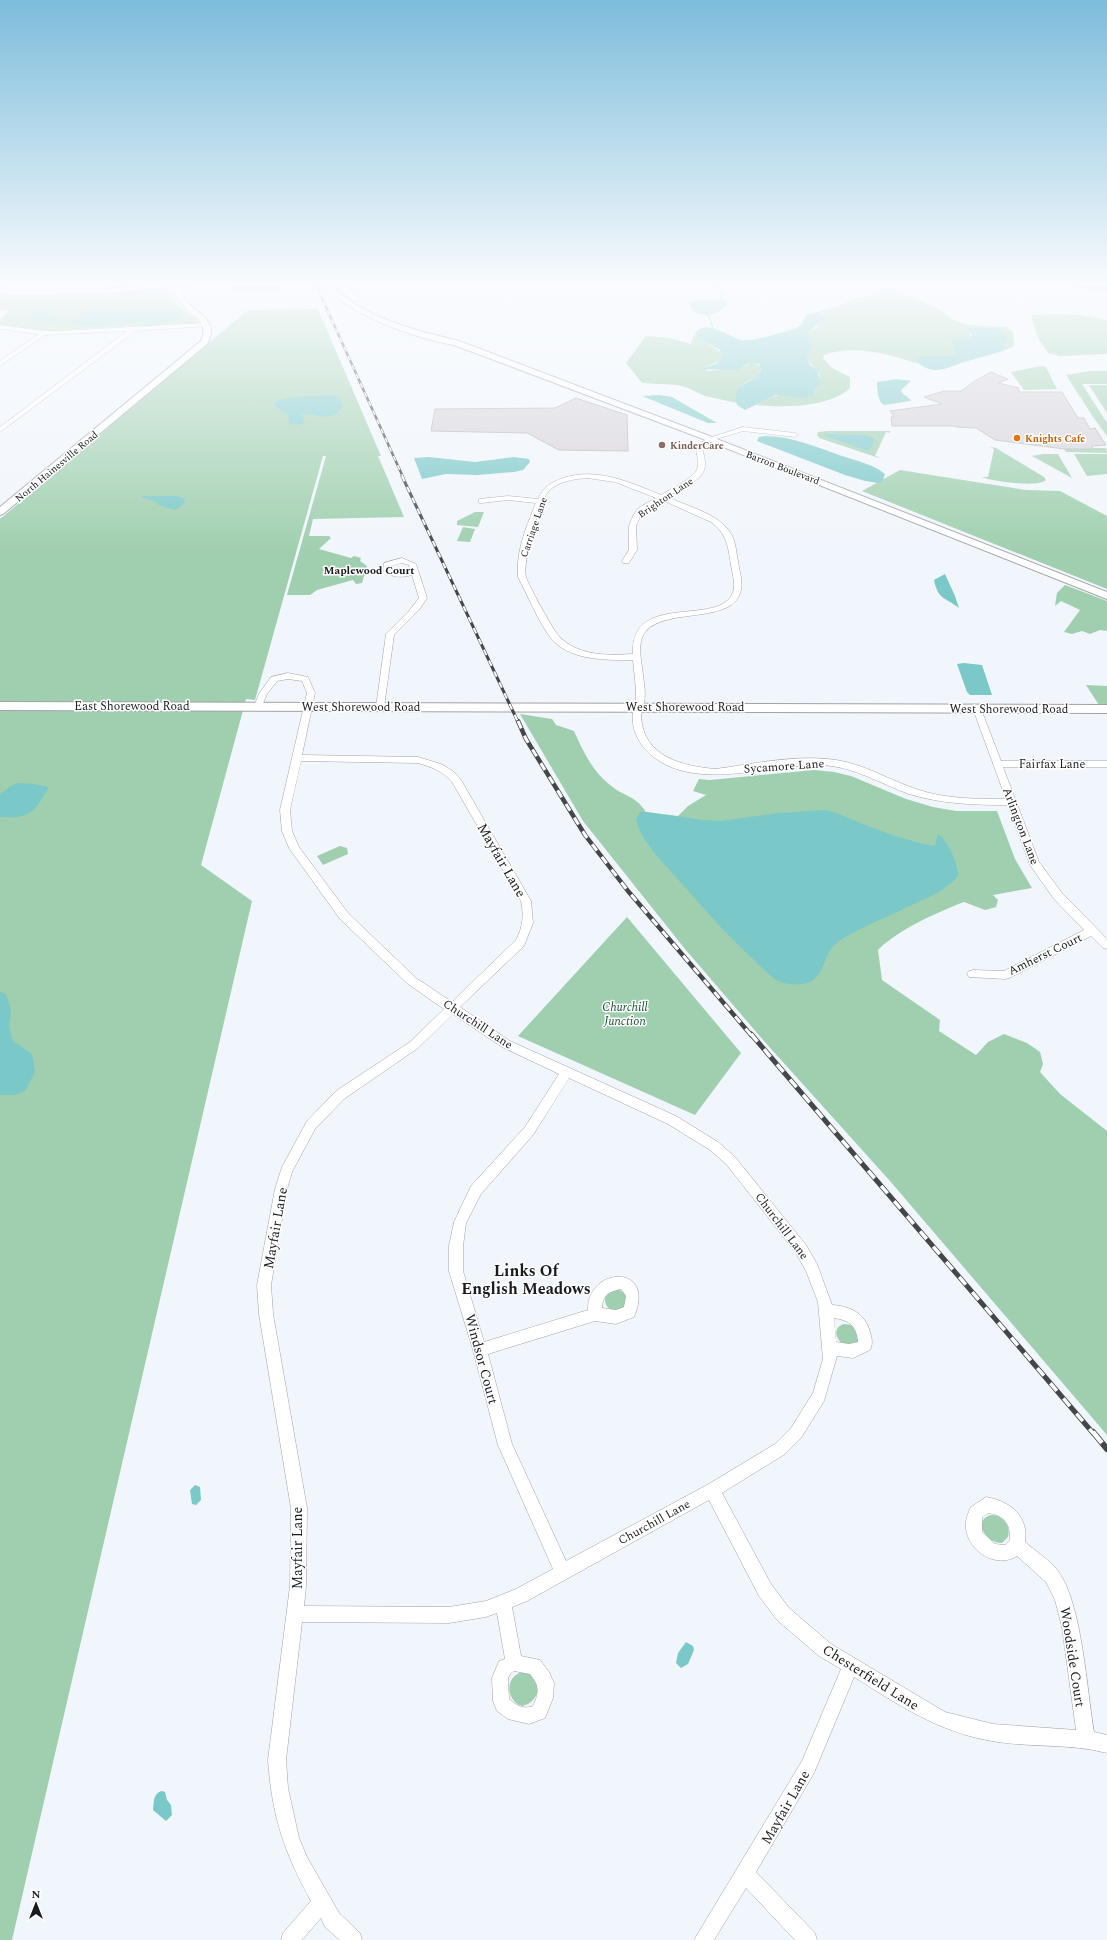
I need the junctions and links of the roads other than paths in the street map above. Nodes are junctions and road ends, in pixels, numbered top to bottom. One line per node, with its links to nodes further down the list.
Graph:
1 (75, 374): 5 (street)
2 (166, 374): 12 (main road, North Hainesville Road)
3 (537, 374): 8 (main road, Barron Boulevard)
4 (0, 423): 5 (street)
5 (9, 423): 6 (street)
6 (0, 430)
7 (796, 434): 8 (street)
8 (711, 439): 9 (street, Brighton Lane); 15 (main road, Barron Boulevard)
9 (662, 498): 11 (street, Carriage Lane); 13 (street, Brighton Lane); 16 (street, Carriage Lane)
10 (482, 501): 11 (street)
11 (541, 501): 16 (street, Carriage Lane)
12 (0, 512)
13 (626, 561)
14 (413, 572): 20 (street)
15 (1107, 596)
16 (638, 657): 21 (street, Sycamore Lane)
17 (0, 706): 18 (main road, East Shorewood Road)
18 (261, 706): 19 (main road, West Shorewood Road); 19 (street, Churchill Lane)
19 (309, 706): 20 (main road, West Shorewood Road); 24 (street, Churchill Lane)
20 (380, 706): 21 (main road, West Shorewood Road)
21 (638, 707): 22 (main road, West Shorewood Road); 27 (street, Sycamore Lane)
22 (977, 709): 23 (main road, West Shorewood Road); 25 (street, Arlington Lane)
23 (1107, 709)
24 (297, 758): 31 (street, Churchill Lane); 31 (street, Mayfair Lane)
25 (997, 764): 26 (street, Fairfax Lane); 27 (street, Arlington Lane)
26 (1107, 764)
27 (1011, 802): 28 (street, Arlington Lane)
28 (1092, 931): 29 (street, Arlington Lane); 30 (street, Amherst Court)
29 (1107, 945)
30 (973, 974)
31 (452, 1008): 32 (street, Churchill Lane); 41 (street, Mayfair Lane)
32 (566, 1073): 33 (street, Churchill Lane); 36 (street, Windsor Court)
33 (826, 1311): 35 (street, Churchill Lane); 35 (street)
34 (595, 1314): 36 (street)
35 (830, 1348): 37 (street, Churchill Lane)
36 (480, 1350): 39 (street, Windsor Court)
37 (712, 1490): 39 (street, Churchill Lane); 43 (street, Chesterfield Lane)
38 (1017, 1545): 44 (street, Woodside Court)
39 (563, 1572): 40 (street, Churchill Lane)
40 (503, 1602): 41 (street, Churchill Lane); 42 (street)
41 (296, 1614): 47 (street, Mayfair Lane)
42 (514, 1663)
43 (851, 1665): 44 (street, Chesterfield Lane); 46 (street, Mayfair Lane)
44 (1086, 1739): 45 (street, Chesterfield Lane)
45 (1107, 1744)
46 (745, 1873): 50 (street, Mayfair Lane); 51 (street)
47 (322, 1902): 48 (street); 49 (street, Mayfair Lane)
48 (290, 1940)
49 (353, 1940)
50 (703, 1940)
51 (808, 1940)

